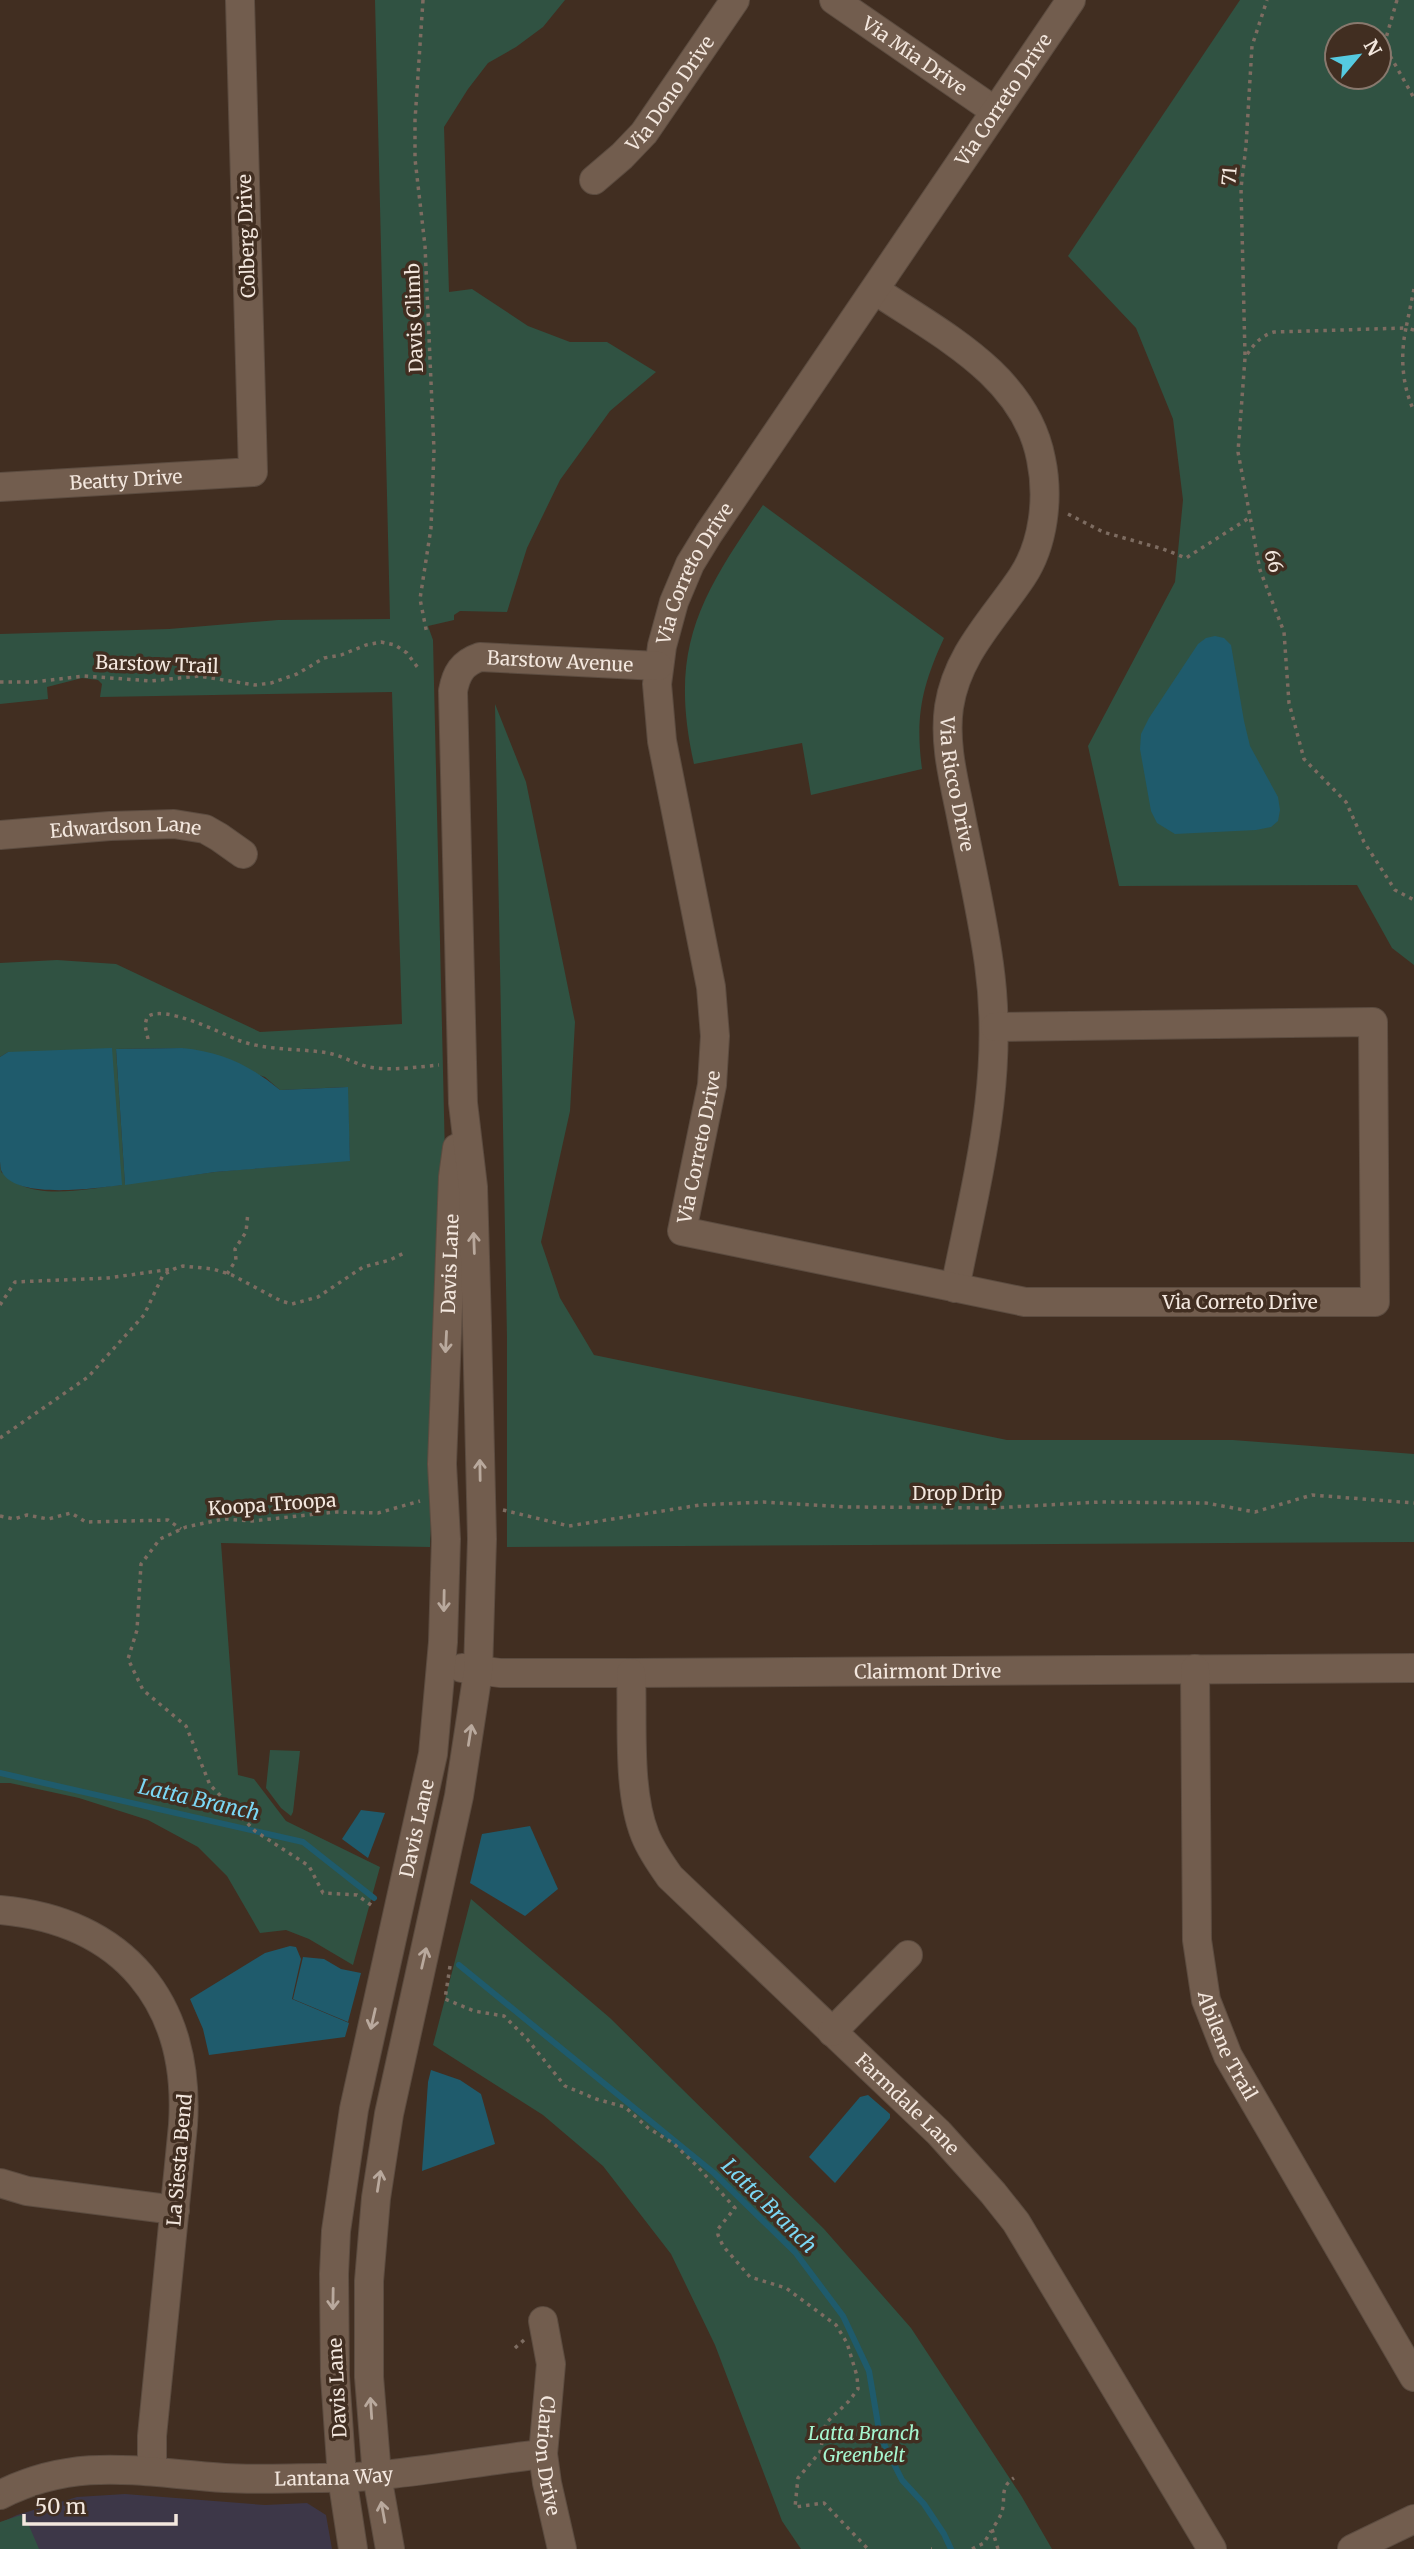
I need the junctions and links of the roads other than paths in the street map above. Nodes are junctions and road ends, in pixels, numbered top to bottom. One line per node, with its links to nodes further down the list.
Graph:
1 (240, 0): 8 (street, Colberg Drive)
2 (735, 0): 6 (street, Via Dono Drive)
3 (834, 0): 5 (street, Via Mia Drive)
4 (1071, 0): 5 (street, Via Correto Drive)
5 (995, 111): 7 (street, Via Correto Drive)
6 (594, 180)
7 (875, 290): 11 (street, Via Correto Drive); 14 (street, Via Ricco Drive)
8 (253, 472): 9 (street, Beatty Drive)
9 (0, 487)
10 (464, 665): 11 (street, Barstow Avenue); 15 (street, Davis Lane)
11 (658, 666): 16 (street, Via Correto Drive)
12 (0, 835): 13 (street, Edwardson Lane)
13 (243, 854)
14 (995, 1027): 16 (street, Via Ricco Drive); 16 (street, Via Correto Drive)
15 (463, 1103): 17 (street, Davis Lane, one-way to 17); 20 (street, Davis Lane, one-way to 15)
16 (955, 1289)
17 (442, 1664): 20 (street, Clairmont Drive); 32 (street, Davis Lane, one-way to 32)
18 (1414, 1668): 19 (street, Clairmont Drive)
19 (1195, 1669): 21 (street, Clairmont Drive); 28 (street, Abilene Trail)
20 (478, 1672): 21 (street, Clairmont Drive); 31 (street, Davis Lane, one-way to 20)
21 (631, 1673): 24 (street, Farmdale Lane)
22 (0, 1910): 26 (street, La Siesta Bend)
23 (908, 1955): 24 (street)
24 (832, 2032): 38 (street, Farmdale Lane)
25 (0, 2183): 26 (street)
26 (175, 2210): 30 (street, La Siesta Bend)
27 (542, 2321): 29 (street, Clarion Drive)
28 (1414, 2377)
29 (543, 2454): 31 (street, Lantana Way); 37 (street, Clarion Drive)
30 (152, 2471): 32 (street, Lantana Way); 33 (street, Lantana Way)
31 (377, 2476): 32 (street, Lantana Way); 36 (street, Davis Lane, one-way to 31)
32 (342, 2477): 35 (street, Davis Lane)
33 (0, 2495)
34 (1414, 2519): 39 (street)
35 (353, 2549)
36 (390, 2549)
37 (562, 2549)
38 (1212, 2549)
39 (1352, 2549)

